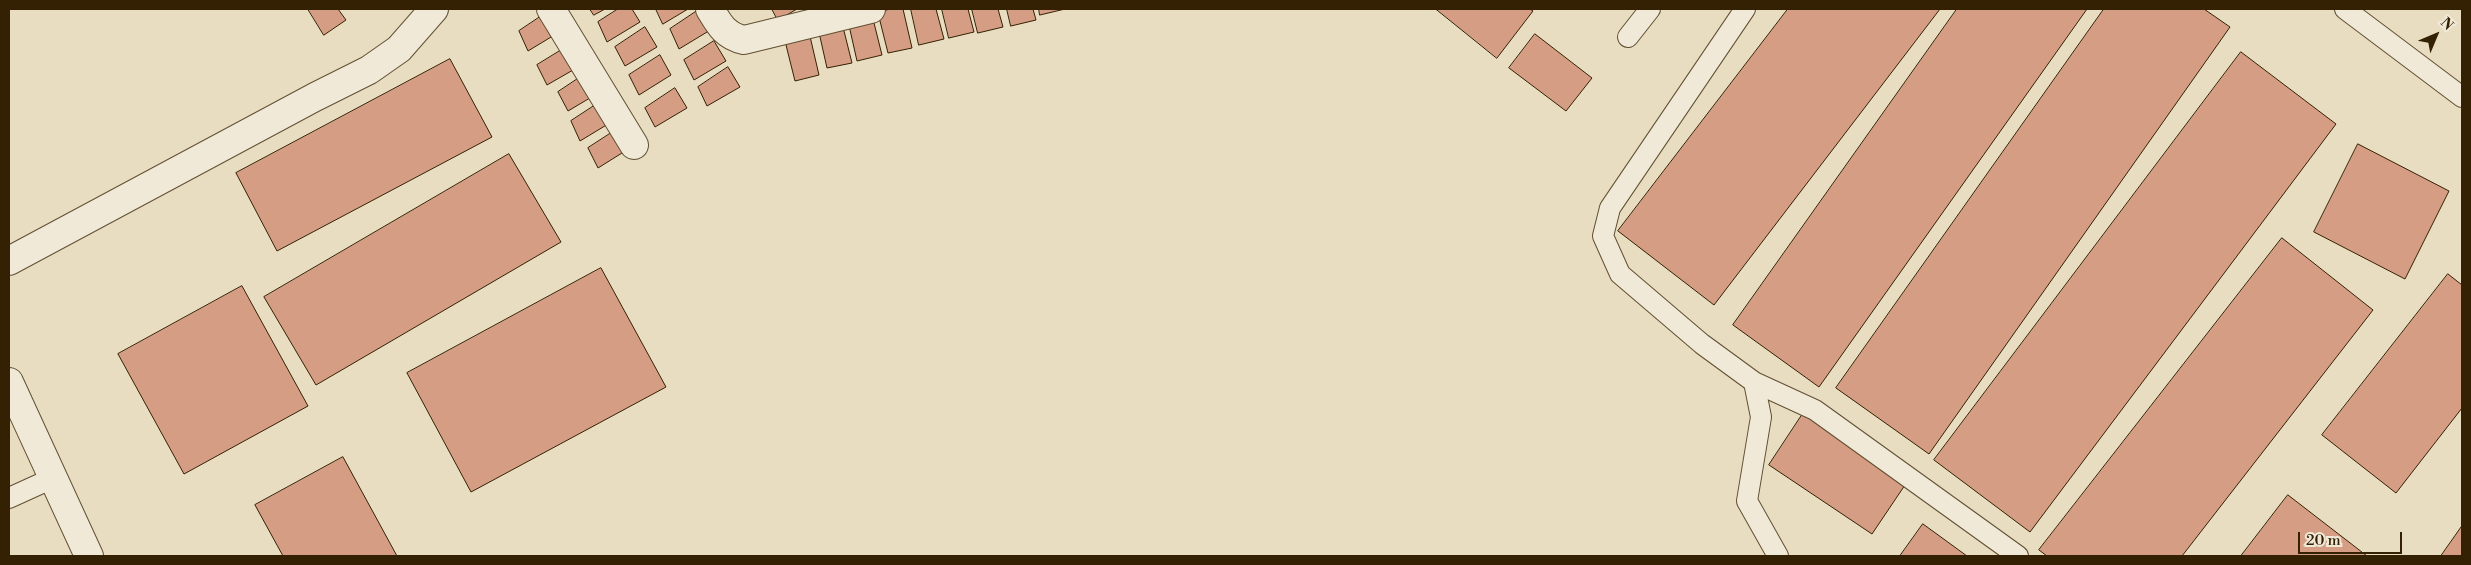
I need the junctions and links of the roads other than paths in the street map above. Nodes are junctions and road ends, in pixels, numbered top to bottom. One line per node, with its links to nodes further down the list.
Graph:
1 (434, 9): 11 (street)
2 (551, 9): 10 (street)
3 (710, 9): 4 (street)
4 (870, 9)
5 (1650, 9): 8 (lane)
6 (1745, 9): 13 (lane)
7 (2345, 9): 9 (lane)
8 (1628, 37)
9 (2462, 96)
10 (634, 145)
11 (9, 261)
12 (9, 382): 14 (street)
13 (1754, 382): 17 (lane); 18 (lane)
14 (53, 478): 15 (lane); 16 (street)
15 (9, 498)
16 (89, 556)
17 (1778, 556)
18 (2018, 556)

